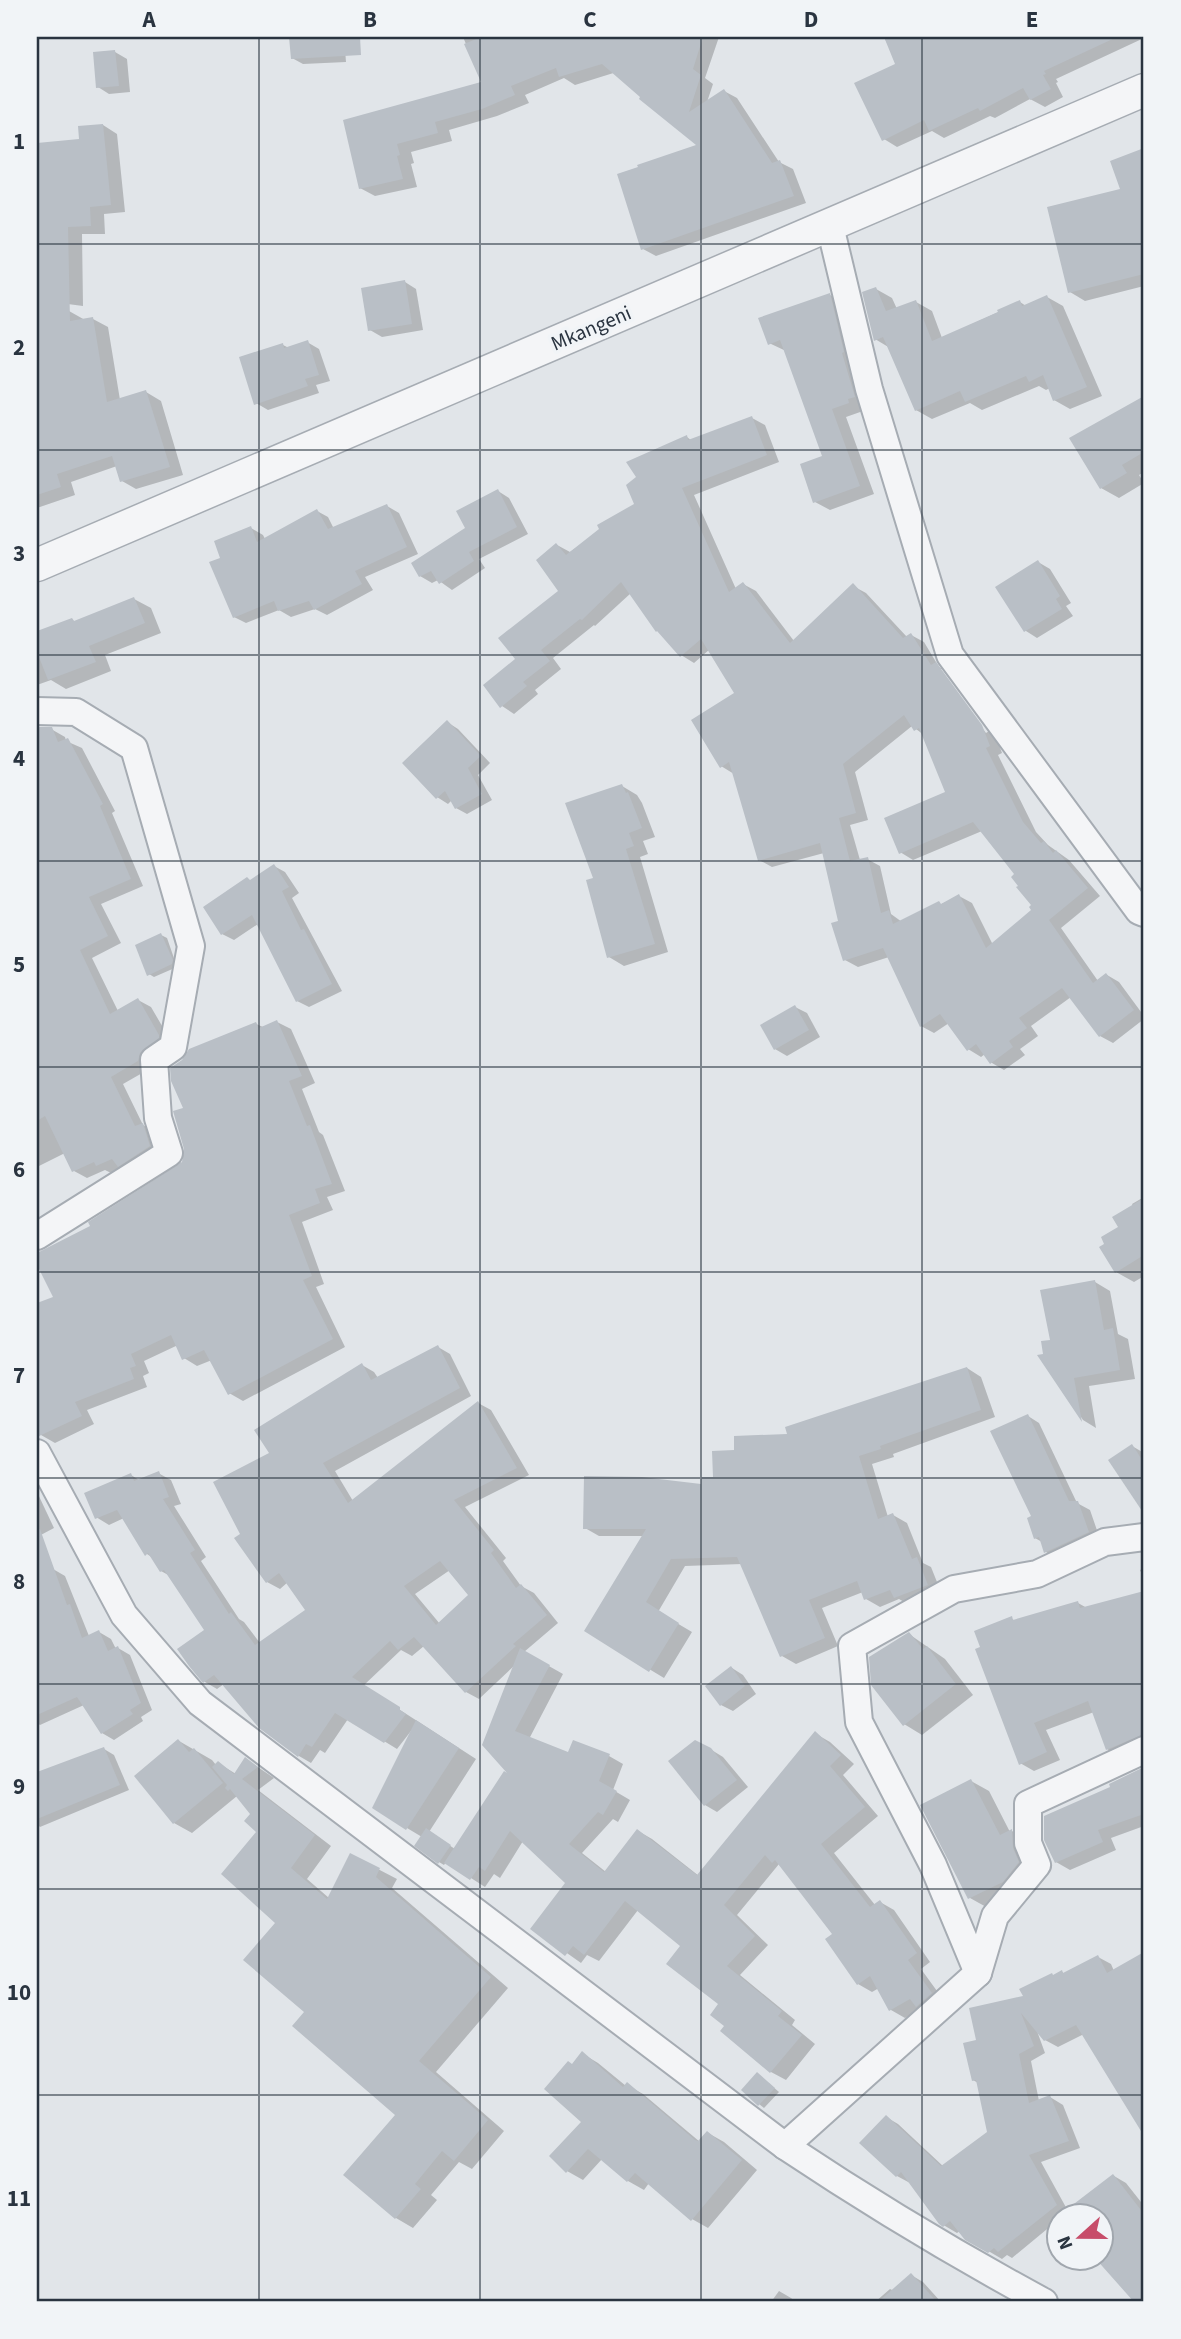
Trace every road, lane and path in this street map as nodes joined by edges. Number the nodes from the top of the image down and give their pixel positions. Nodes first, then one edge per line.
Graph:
1 (1144, 90) edge
2 (830, 226) junction
3 (37, 565) edge
4 (37, 711) edge
5 (1144, 913) edge
6 (37, 1236) edge
7 (37, 1454) edge
8 (1144, 1537) edge
9 (1144, 1750) edge
10 (978, 1973) junction
11 (785, 2146) junction
12 (1044, 2302) edge

1 - 2 street, Mkangeni
2 - 3 street, Mkangeni
2 - 5 street
4 - 6 street
7 - 11 street
8 - 10 street
9 - 10 street
10 - 11 street
11 - 12 street

